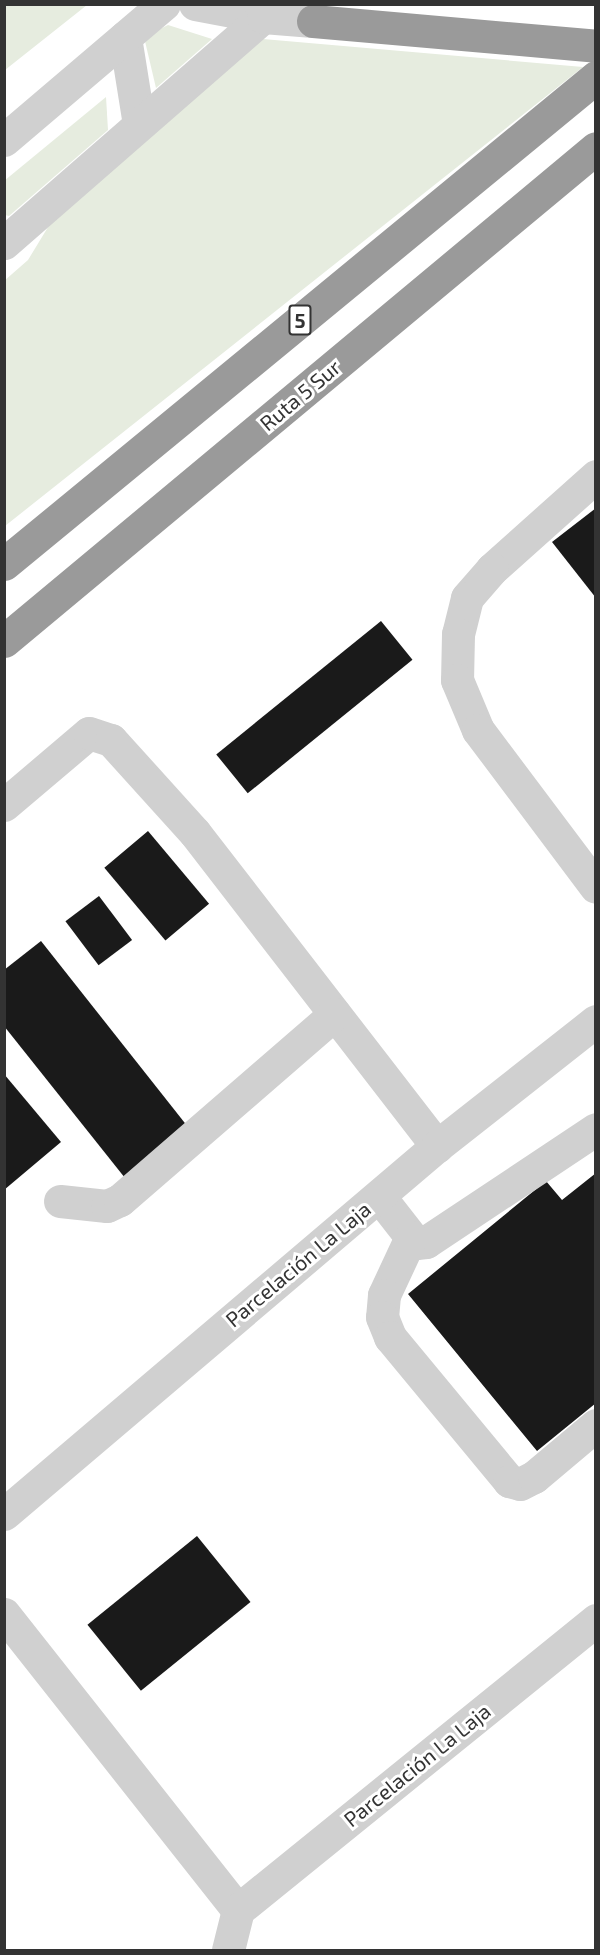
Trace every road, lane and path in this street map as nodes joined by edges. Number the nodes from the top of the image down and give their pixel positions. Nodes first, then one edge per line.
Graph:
1 (164, 4) edge
2 (195, 4) edge
3 (287, 14) edge
4 (125, 37) junction
5 (596, 46) edge
6 (596, 77) edge
7 (139, 124) junction
8 (4, 140) edge
9 (596, 147) edge
10 (4, 243) edge
11 (596, 476) edge
12 (4, 564) edge
13 (4, 641) edge
14 (4, 804) edge
15 (596, 887) edge
16 (335, 1014) junction
17 (596, 1021) edge
18 (596, 1129) edge
19 (437, 1146) junction
20 (379, 1196) junction
21 (60, 1201) dead end
22 (411, 1237) junction
23 (596, 1425) edge
24 (4, 1514) edge
25 (4, 1614) edge
26 (596, 1620) edge
27 (238, 1910) junction
28 (222, 1949) edge

1 - 4 street
2 - 3 street
3 - 5 highway
3 - 7 street
4 - 7 street
4 - 8 street
6 - 12 highway, 5
7 - 10 street
9 - 13 highway, Ruta 5 Sur
11 - 15 street
14 - 16 street
16 - 19 street
16 - 21 street
17 - 19 street, Parcelación La Laja
18 - 22 street
19 - 20 street, Parcelación La Laja
20 - 22 street
20 - 24 street, Parcelación La Laja
22 - 23 street
25 - 27 street
26 - 27 street, Parcelación La Laja
27 - 28 street

